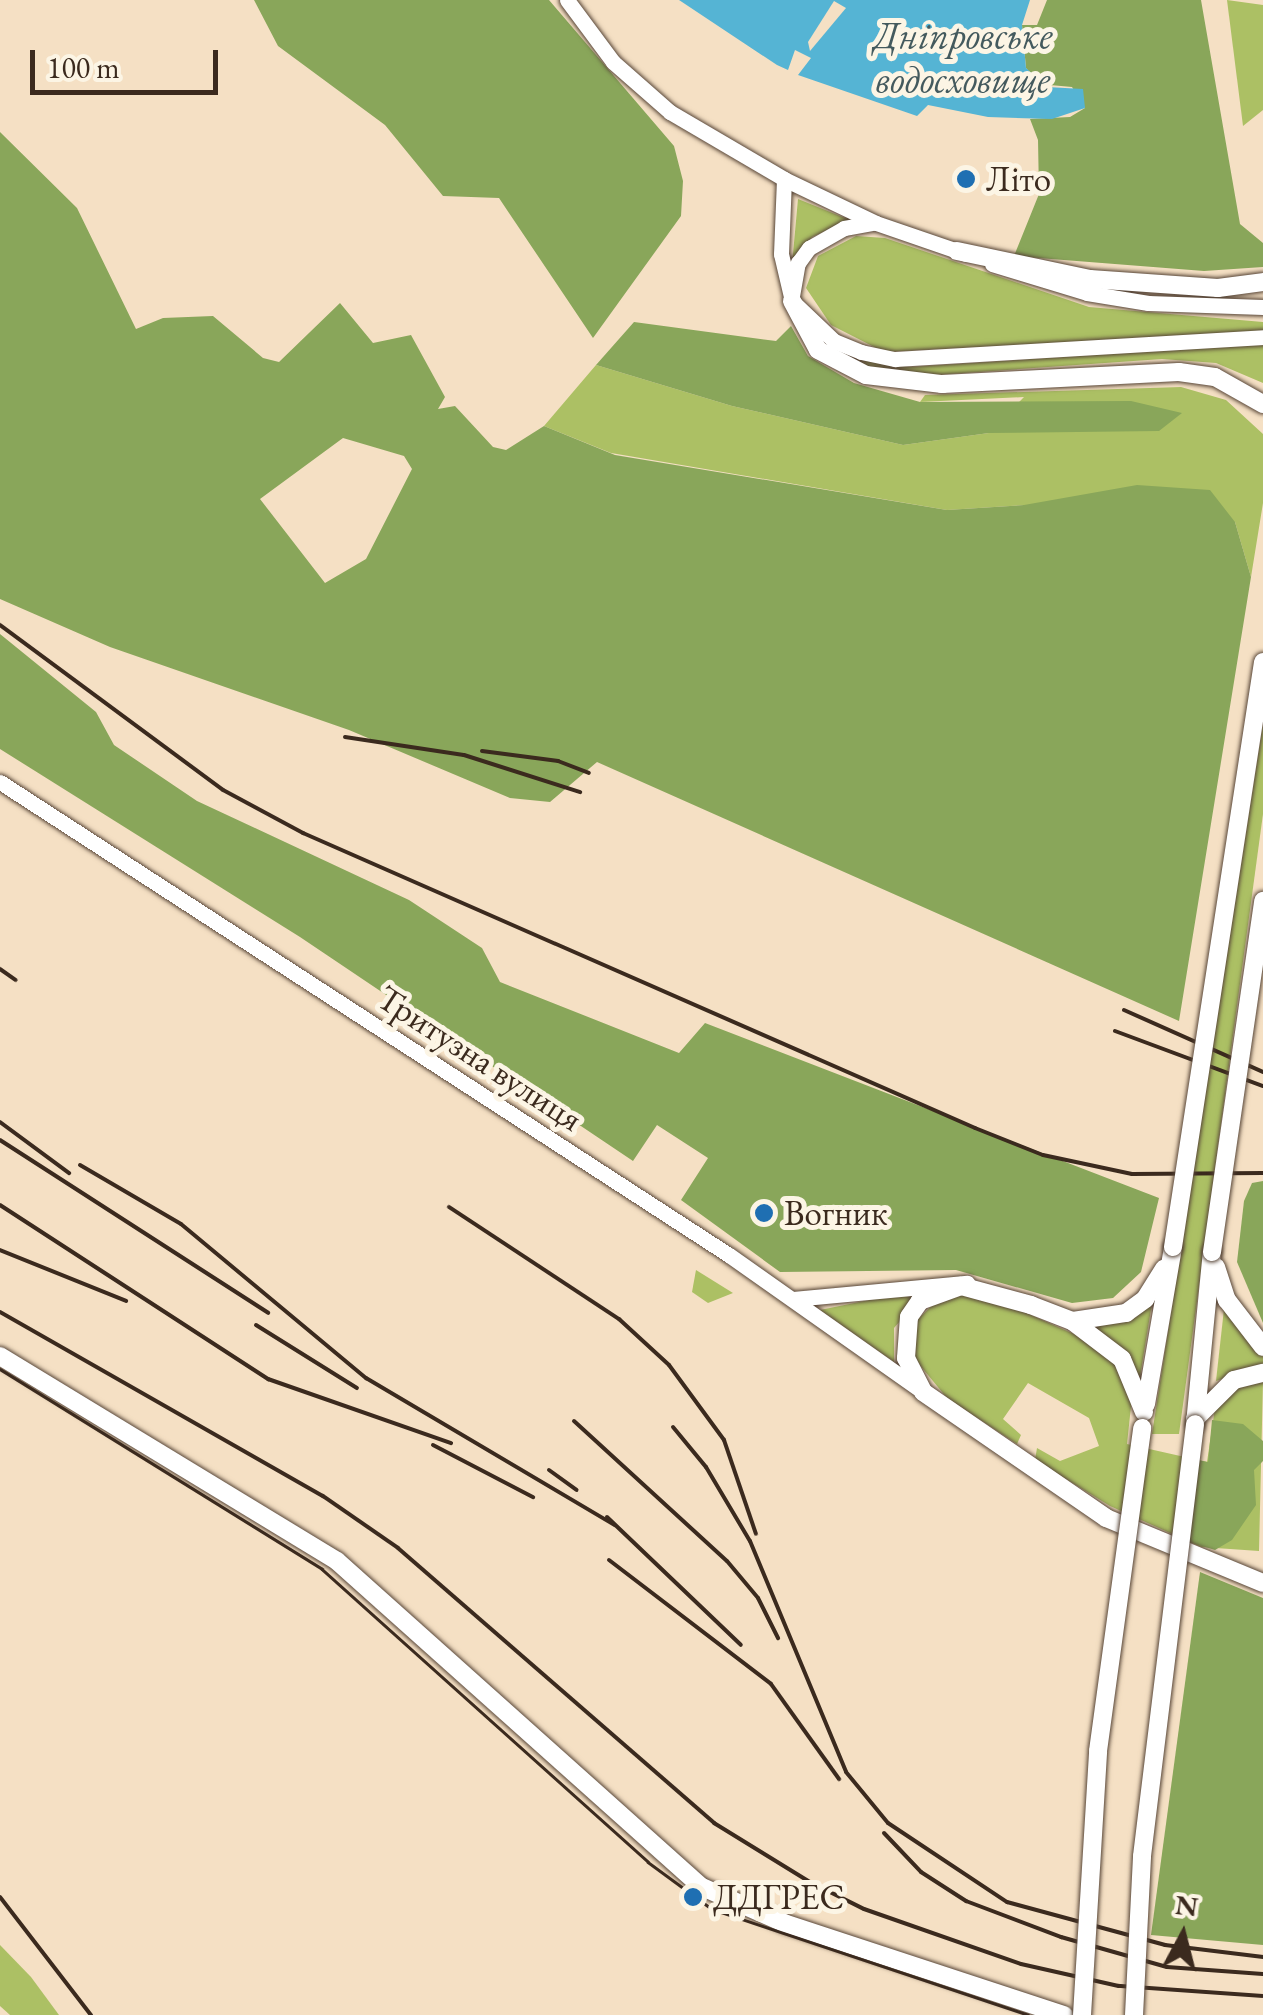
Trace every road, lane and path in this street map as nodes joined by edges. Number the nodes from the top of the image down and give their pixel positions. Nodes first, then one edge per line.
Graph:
1 (567, 0) edge
2 (784, 179) junction
3 (876, 223) junction
4 (957, 251) junction
5 (1263, 282) edge
6 (792, 301) junction
7 (1263, 307) edge
8 (1263, 338) edge
9 (1263, 404) edge
10 (1263, 662) edge
11 (0, 782) edge
12 (1263, 901) edge
13 (1173, 1247) junction
14 (1212, 1252) junction
15 (989, 1289) junction
16 (792, 1299) junction
17 (1072, 1321) junction
18 (1263, 1347) edge
19 (0, 1356) edge
20 (1263, 1374) edge
21 (923, 1392) junction
22 (1143, 1420) junction
23 (1195, 1422) junction
24 (1263, 1584) edge
25 (1064, 2015) edge
26 (1082, 2015) edge
27 (1134, 2015) edge

1 - 2 street
2 - 3 street
2 - 6 street
3 - 4 street
3 - 6 street
4 - 5 main road
4 - 7 street
6 - 8 street
6 - 9 main road
10 - 13 main road, bridge
11 - 16 street, Тритузна вулиця
12 - 14 main road, bridge
13 - 17 main road
13 - 22 main road
14 - 18 main road
14 - 23 main road
15 - 16 street
15 - 17 main road
15 - 21 main road
16 - 21 street, Тритузна вулиця
17 - 22 main road
19 - 25 main road
20 - 23 main road
21 - 24 main road
22 - 26 main road, bridge
23 - 27 main road, bridge

